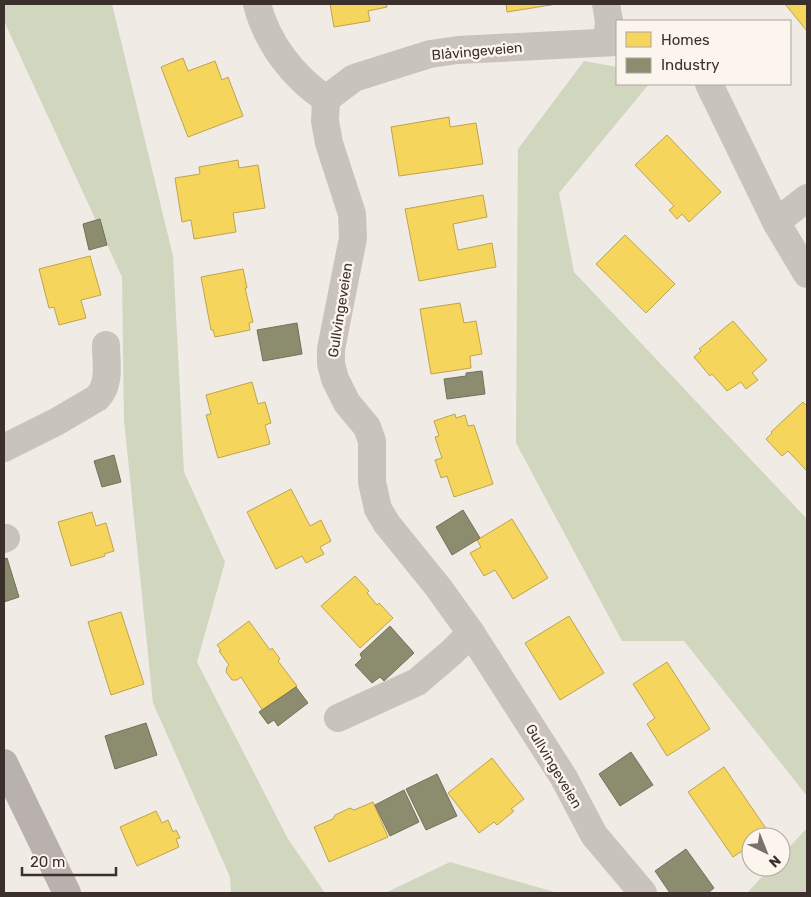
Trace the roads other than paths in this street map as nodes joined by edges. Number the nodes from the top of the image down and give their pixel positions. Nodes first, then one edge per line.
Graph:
1 (257, 4) edge
2 (606, 4) edge
3 (612, 42) edge
4 (709, 85) edge
5 (326, 99) junction
6 (807, 198) edge
7 (776, 222) junction
8 (807, 274) edge
9 (106, 345) dead end
10 (4, 448) edge
11 (471, 633) junction
12 (338, 718) dead end
13 (4, 764) edge
14 (67, 893) edge
15 (643, 893) edge

1 - 5 street
2 - 3 street, Blåvingeveien
3 - 5 street, Blåvingeveien
4 - 7 street
5 - 11 street, Gullvingeveien
6 - 7 street
7 - 8 street
9 - 10 street
11 - 12 street
11 - 15 street, Gullvingeveien
13 - 14 main road

